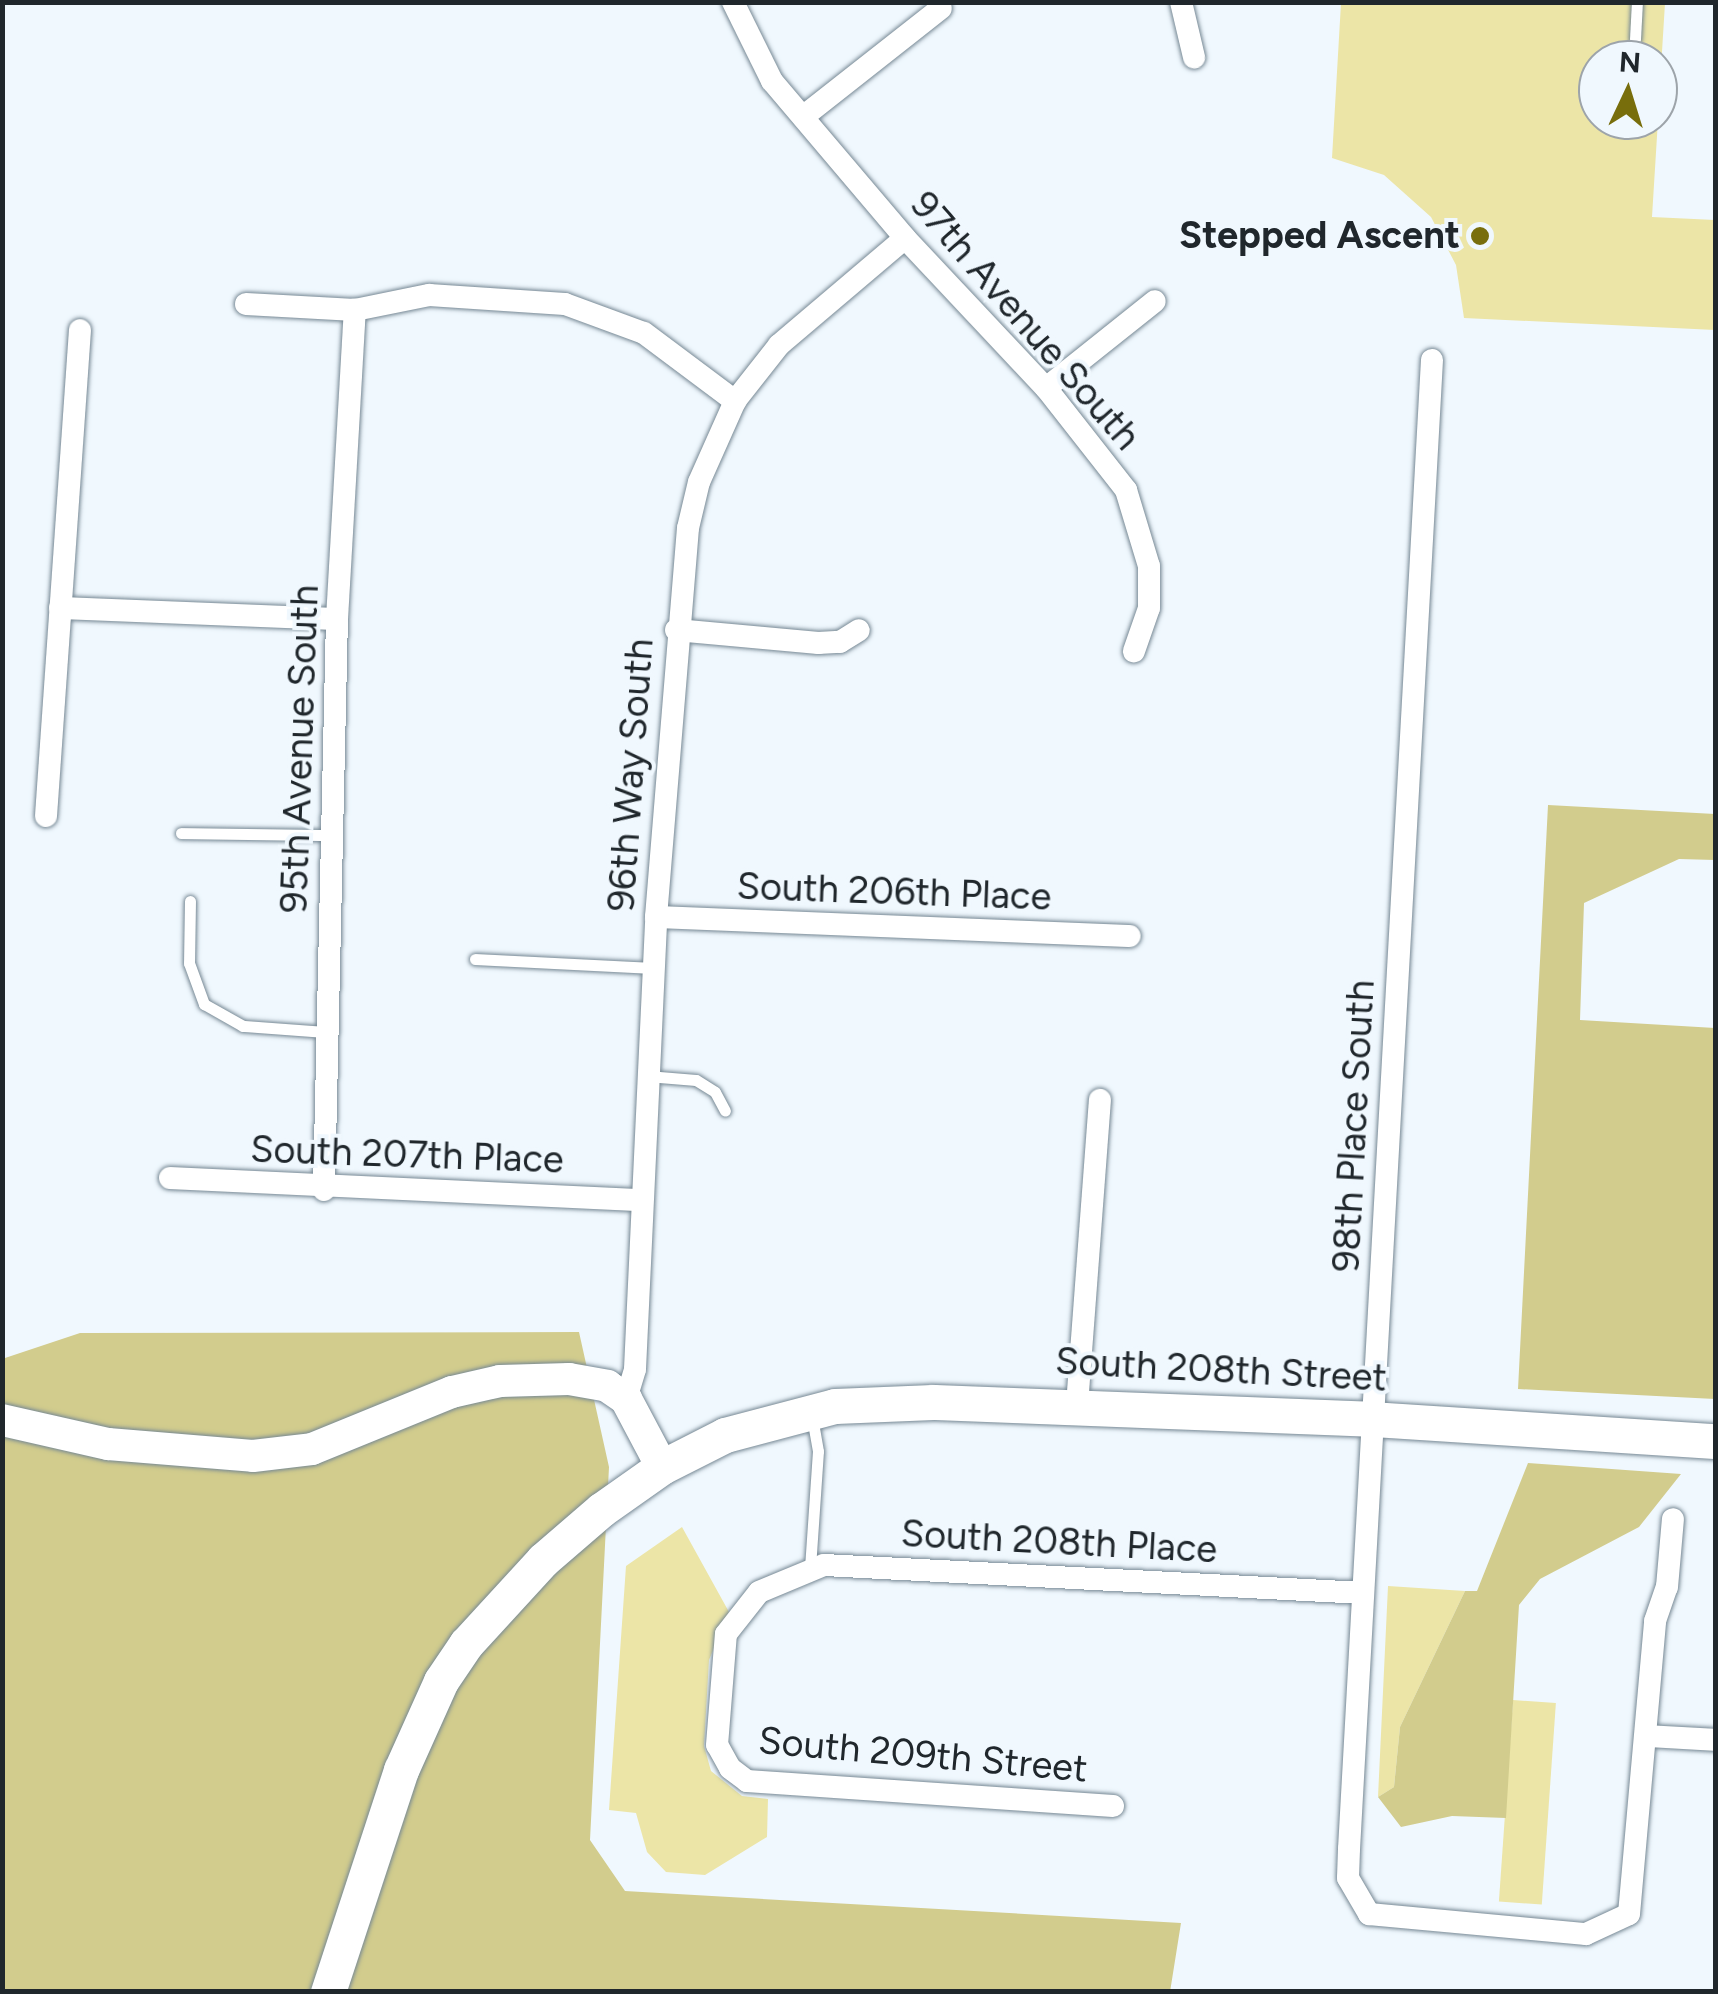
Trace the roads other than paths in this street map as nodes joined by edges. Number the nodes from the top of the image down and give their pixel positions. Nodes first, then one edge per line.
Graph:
1 (733, 2) edge
2 (1182, 2) edge
3 (1637, 2) edge
4 (941, 8) dead end
5 (1634, 39) dead end
6 (1194, 56) dead end
7 (804, 116) junction
8 (905, 238) junction
9 (1155, 300) dead end
10 (246, 304) dead end
11 (355, 310) junction
12 (80, 330) dead end
13 (1432, 360) dead end
14 (1046, 388) junction
15 (735, 400) junction
16 (60, 608) junction
17 (337, 619) junction
18 (676, 630) junction
19 (859, 630) dead end
20 (1134, 650) dead end
21 (46, 816) dead end
22 (181, 832) dead end
23 (332, 835) junction
24 (190, 901) dead end
25 (656, 917) junction
26 (1130, 936) dead end
27 (474, 959) dead end
28 (653, 968) junction
29 (328, 1032) junction
30 (648, 1076) junction
31 (1100, 1100) dead end
32 (725, 1111) dead end
33 (170, 1178) dead end
34 (324, 1190) junction
35 (641, 1200) junction
36 (626, 1399) junction
37 (1076, 1405) junction
38 (811, 1411) junction
39 (1372, 1419) junction
40 (2, 1420) edge
41 (1716, 1442) edge
42 (662, 1467) junction
43 (1673, 1519) dead end
44 (810, 1568) junction
45 (1362, 1593) junction
46 (1647, 1736) junction
47 (1716, 1740) edge
48 (730, 1768) joint
49 (1114, 1806) dead end
50 (328, 1992) edge

1 - 7 street, 97th Avenue South
2 - 6 street
3 - 5 lane
4 - 7 street
7 - 8 street, 97th Avenue South
8 - 14 street, 97th Avenue South
8 - 15 street, 96th Way South
9 - 14 street
10 - 11 street
11 - 15 street
11 - 17 street, 95th Avenue South
12 - 16 street
13 - 39 street, 98th Place South
14 - 20 street, 97th Avenue South
15 - 18 street, 96th Way South
16 - 17 street
16 - 21 street
17 - 23 street, 95th Avenue South
18 - 19 street
18 - 25 street, 96th Way South
22 - 23 lane
23 - 29 street, 95th Avenue South
24 - 29 lane
25 - 26 street, South 206th Place
25 - 28 street, 96th Way South
27 - 28 lane
28 - 30 street, 96th Way South
29 - 34 street, 95th Avenue South
30 - 32 lane
30 - 35 street, 96th Way South
31 - 37 street
33 - 34 street, South 207th Place
34 - 35 street, South 207th Place
35 - 36 street, 96th Way South
36 - 40 street
36 - 42 street
37 - 38 main road, South 208th Street
37 - 39 main road, South 208th Street
38 - 42 main road, South 208th Street
38 - 44 lane
39 - 41 main road, South 208th Street
39 - 45 street, 98th Place South
42 - 50 main road, South 208th Street
43 - 46 street
44 - 45 street, South 208th Place
44 - 48 street, South 208th Place
45 - 46 street, 98th Place South
46 - 47 street
48 - 49 street, South 209th Street

